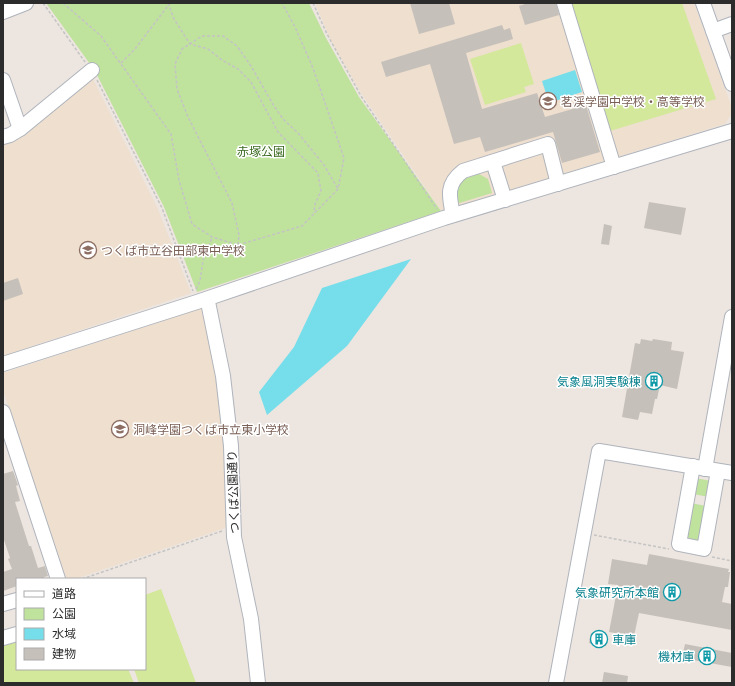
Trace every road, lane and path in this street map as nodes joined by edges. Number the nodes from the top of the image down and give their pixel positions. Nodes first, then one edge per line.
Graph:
1 (26, 3) edge
2 (43, 3) edge
3 (64, 3) edge
4 (169, 3) edge
5 (282, 3) edge
6 (313, 3) edge
7 (564, 3) edge
8 (703, 3) edge
9 (3, 12) edge
10 (732, 24) edge
11 (713, 31) junction
12 (190, 44) junction
13 (121, 63) junction
14 (92, 70) junction
15 (3, 80) edge
16 (732, 84) edge
17 (20, 129) junction
18 (732, 131) edge
19 (3, 137) edge
20 (493, 162) junction
21 (614, 166) junction
22 (558, 184) junction
23 (338, 189) junction
24 (505, 200) junction
25 (314, 213) junction
26 (447, 215) junction
27 (212, 237) junction
28 (238, 245) junction
29 (208, 302) dead end
30 (732, 317) edge
31 (3, 364) edge
32 (3, 412) edge
33 (706, 469) junction
34 (732, 473) edge
35 (584, 533) junction
36 (234, 537) junction
37 (673, 549) dead end
38 (711, 557) dead end
39 (732, 561) edge
40 (58, 578) edge
41 (85, 578) edge
42 (16, 600) edge
43 (3, 604) edge
44 (16, 634) edge
45 (3, 638) edge
46 (258, 683) edge
47 (556, 683) edge

1 - 9 street
2 - 14 path
3 - 13 path
4 - 12 path
4 - 13 path
5 - 23 path
6 - 26 path
7 - 21 street
8 - 11 street
10 - 11 street
11 - 16 street
12 - 23 path
12 - 25 path
12 - 28 path
13 - 27 path
14 - 17 street
14 - 27 path
15 - 17 street
17 - 19 street
18 - 21 street
20 - 22 street
20 - 24 street
20 - 26 street
21 - 22 street
22 - 24 street
23 - 25 path
24 - 26 street
25 - 28 path
26 - 31 street
27 - 28 path
29 - 36 street, つくば公園通り
30 - 33 street
32 - 40 street
33 - 33 street
33 - 34 street
33 - 35 street
35 - 37 path
35 - 47 street
36 - 41 path
36 - 46 street, つくば公園通り
38 - 39 path
42 - 43 street
44 - 45 street

